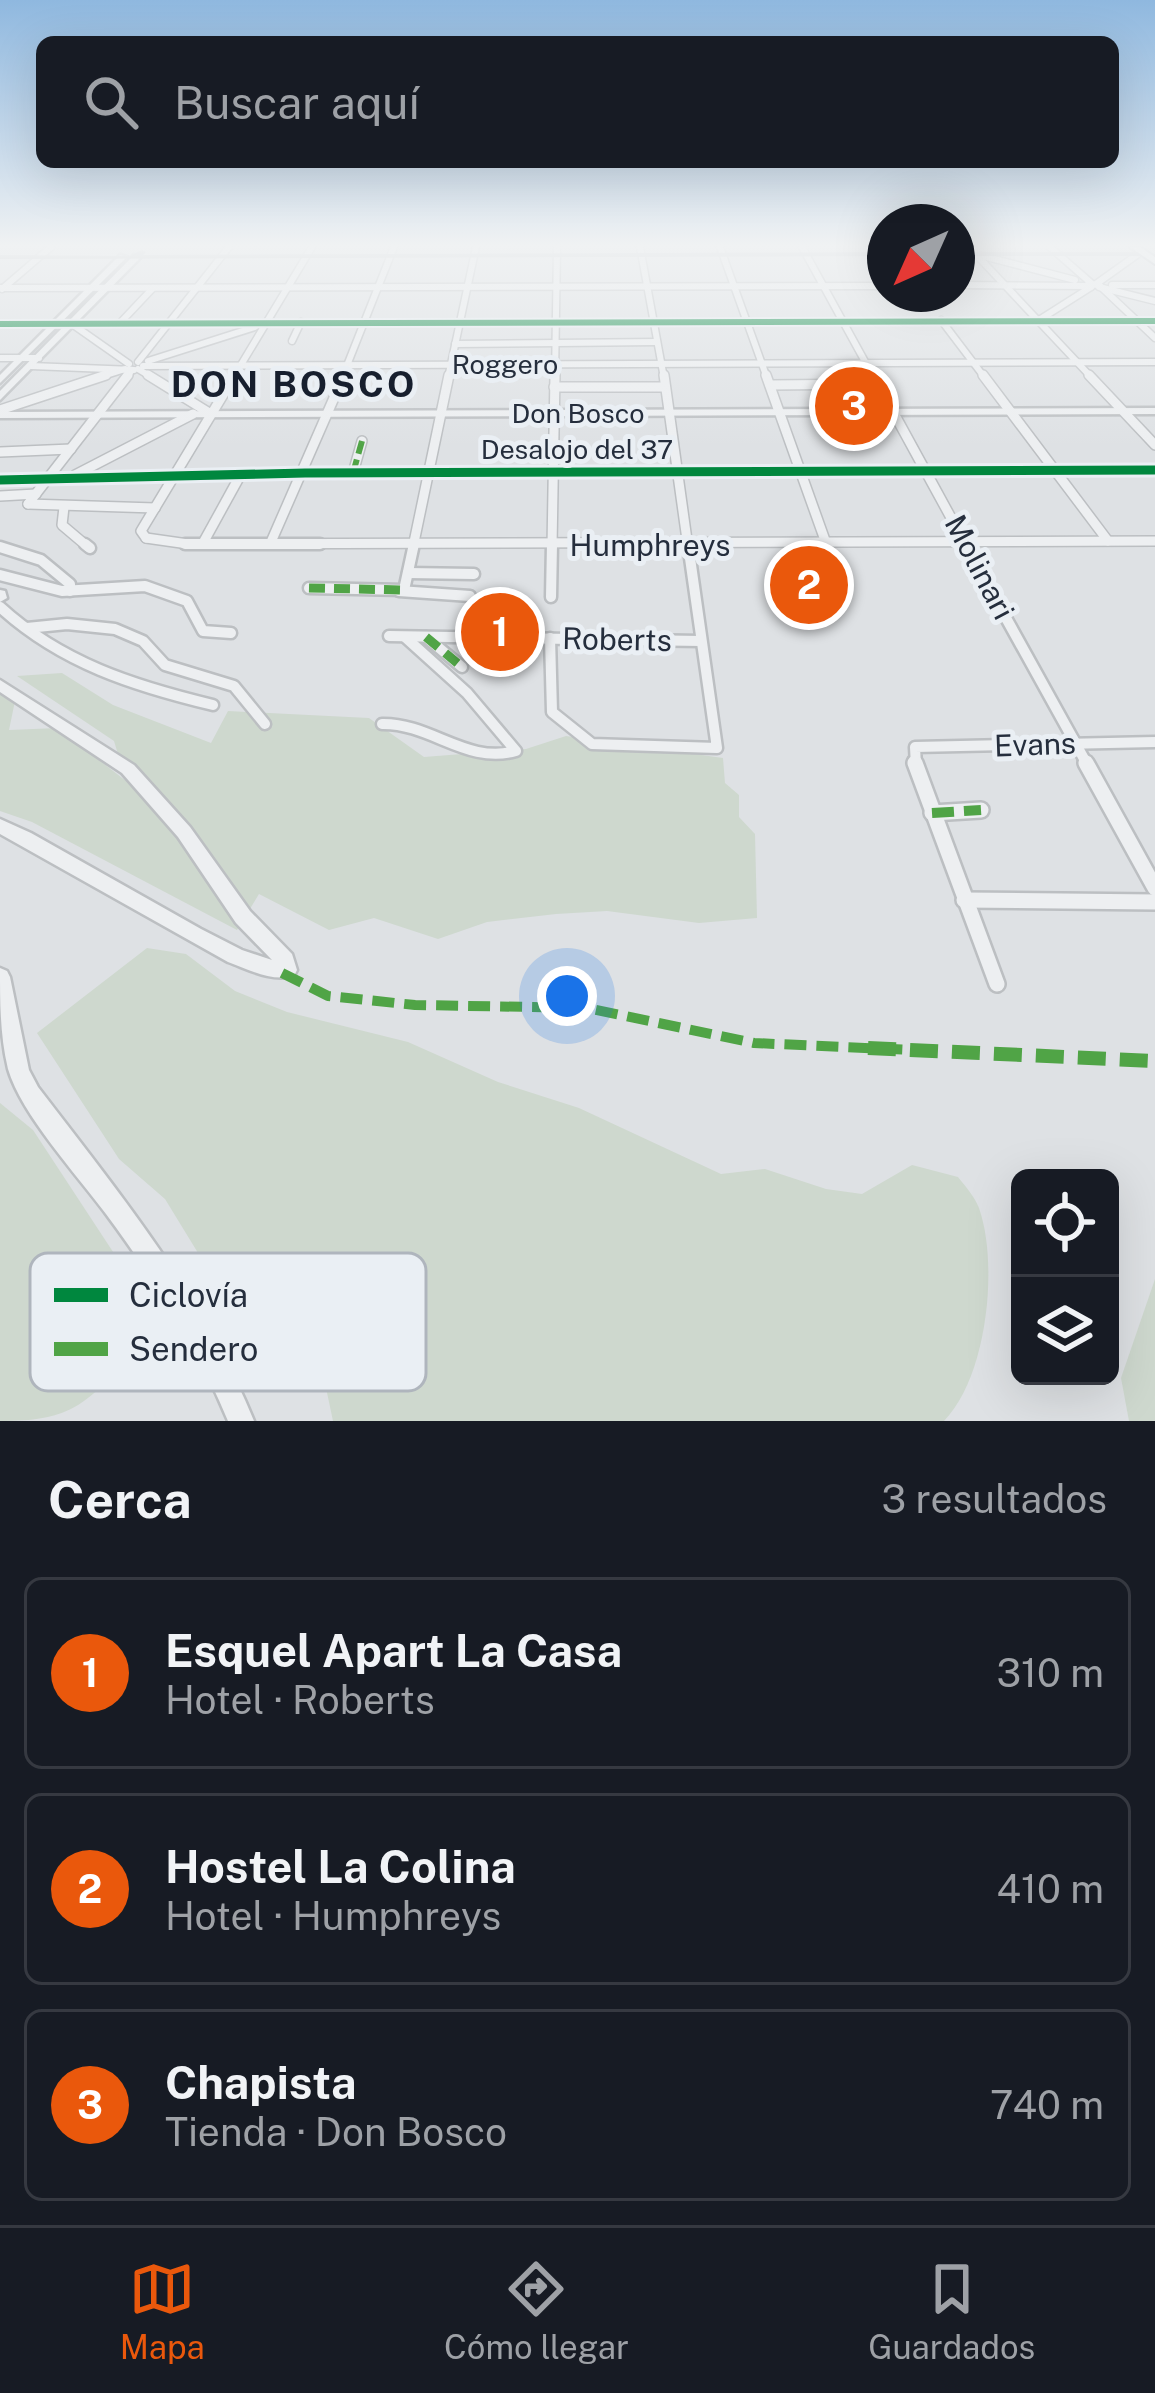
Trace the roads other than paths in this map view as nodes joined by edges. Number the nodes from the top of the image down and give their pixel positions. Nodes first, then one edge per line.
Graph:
1 (66, 313) edge
2 (83, 313) edge
3 (129, 313) edge
4 (178, 313) edge
5 (272, 313) edge
6 (366, 313) edge
7 (462, 313) edge
8 (554, 313) edge
9 (651, 313) edge
10 (745, 313) edge
11 (840, 313) edge
12 (1032, 313) edge
13 (1049, 313) edge
14 (1126, 313) edge
15 (941, 320) junction
16 (1038, 320) junction
17 (1155, 320) edge
18 (844, 321) junction
19 (1135, 321) junction
20 (267, 322) junction
21 (301, 322) junction
22 (363, 322) junction
23 (460, 322) junction
24 (554, 322) junction
25 (653, 322) junction
26 (748, 322) junction
27 (120, 323) junction
28 (171, 323) junction
29 (0, 324) edge
30 (56, 324) junction
31 (72, 324) junction
32 (1155, 338) edge
33 (292, 341) dead end
34 (657, 342) junction
35 (554, 343) junction
36 (455, 344) junction
37 (0, 358) edge
38 (30, 361) junction
39 (868, 362) junction
40 (970, 362) junction
41 (1078, 362) junction
42 (1155, 362) edge
43 (662, 363) junction
44 (762, 363) junction
45 (347, 364) junction
46 (451, 364) junction
47 (554, 364) junction
48 (242, 365) junction
49 (134, 366) junction
50 (0, 380) edge
51 (879, 384) junction
52 (770, 385) junction
53 (554, 387) junction
54 (665, 387) junction
55 (0, 397) edge
56 (1010, 411) junction
57 (1123, 411) junction
58 (1155, 411) edge
59 (669, 412) junction
60 (894, 412) junction
61 (0, 413) edge
62 (441, 413) junction
63 (554, 413) junction
64 (781, 413) junction
65 (193, 414) junction
66 (211, 414) junction
67 (327, 414) junction
68 (97, 415) junction
69 (362, 441) dead end
70 (1155, 446) edge
71 (71, 449) junction
72 (0, 452) edge
73 (1054, 470) junction
74 (1155, 470) edge
75 (801, 471) junction
76 (928, 471) junction
77 (554, 472) junction
78 (678, 472) junction
79 (305, 473) junction
80 (352, 473) junction
81 (241, 474) junction
82 (428, 474) junction
83 (175, 475) junction
84 (68, 478) junction
85 (49, 479) junction
86 (0, 480) edge
87 (38, 492) junction
88 (0, 496) edge
89 (64, 507) junction
90 (155, 508) junction
91 (1108, 541) junction
92 (1155, 541) edge
93 (271, 542) junction
94 (203, 543) junction
95 (826, 543) junction
96 (416, 544) junction
97 (970, 544) junction
98 (552, 545) junction
99 (686, 546) junction
100 (0, 547) edge
101 (90, 548) dead end
102 (408, 573) junction
103 (474, 574) dead end
104 (0, 575) edge
105 (309, 588) dead end
106 (404, 590) junction
107 (70, 591) junction
108 (470, 596) dead end
109 (551, 597) dead end
110 (328, 599) dead end
111 (0, 600) edge
112 (27, 628) junction
113 (230, 633) dead end
114 (389, 636) dead end
115 (462, 636) junction
116 (404, 637) junction
117 (426, 637) junction
118 (550, 638) junction
119 (701, 641) junction
120 (485, 660) dead end
121 (462, 667) dead end
122 (0, 685) edge
123 (213, 705) dead end
124 (265, 724) dead end
125 (382, 724) dead end
126 (1071, 741) junction
127 (1155, 742) edge
128 (980, 810) dead end
129 (932, 813) junction
130 (0, 826) edge
131 (1155, 888) edge
132 (964, 900) junction
133 (1155, 902) edge
134 (0, 977) edge
135 (998, 984) dead end
136 (148, 1253) edge
137 (230, 1391) edge
138 (241, 1421) edge

1 - 30 street
2 - 31 street
3 - 27 street
4 - 28 street
5 - 20 street
6 - 22 street
7 - 23 street
8 - 24 street
9 - 25 street
10 - 26 street
11 - 18 street, Molinari
12 - 16 street
13 - 16 street
14 - 19 street
15 - 16 street
15 - 18 street
15 - 40 street
16 - 19 street
16 - 41 street
17 - 19 street
18 - 26 street
18 - 39 street, Molinari
19 - 32 street
20 - 21 street
20 - 28 street
20 - 48 street
20 - 49 street
21 - 22 street
21 - 33 street
22 - 23 street
22 - 45 street
23 - 24 street
23 - 36 street
24 - 25 street
24 - 35 street
25 - 26 street
25 - 34 street
26 - 44 street
27 - 28 street
27 - 31 street
28 - 49 street
29 - 30 street
30 - 31 street
30 - 38 street
31 - 38 street
31 - 49 street
34 - 35 street
34 - 43 street
35 - 36 street
35 - 47 street
36 - 46 street
37 - 38 street, Roggero
38 - 49 street, Roggero
38 - 50 street
38 - 55 street
39 - 40 street, Roggero
39 - 44 street, Roggero
39 - 51 street, Molinari
40 - 41 street, Roggero
40 - 56 street
41 - 42 street, Roggero
41 - 57 street
43 - 44 street, Roggero
43 - 47 street, Roggero
43 - 54 street
44 - 52 street
45 - 46 street, Roggero
45 - 48 street, Roggero
45 - 67 street
46 - 47 street, Roggero
46 - 62 street
47 - 53 street
48 - 49 street, Roggero
48 - 66 street
49 - 61 street
49 - 66 street
49 - 68 street
51 - 52 street
51 - 60 street, Molinari
52 - 64 street
53 - 54 street
53 - 63 street
54 - 59 street
56 - 57 street, Don Bosco
56 - 60 street, Don Bosco
56 - 73 street
57 - 58 street, Don Bosco
57 - 70 street
59 - 63 street, Don Bosco
59 - 64 street, Don Bosco
59 - 78 street
60 - 64 street, Don Bosco
60 - 76 street, Molinari
61 - 68 street, Don Bosco
62 - 63 street, Don Bosco
62 - 67 street, Don Bosco
62 - 82 street
63 - 77 street
64 - 75 street
65 - 66 street, Don Bosco
65 - 68 street, Don Bosco
65 - 84 street
66 - 67 street, Don Bosco
66 - 83 street
67 - 79 street
68 - 71 street
69 - 80 street
71 - 72 street
71 - 85 street
73 - 74 street, Desalojo del 37
73 - 76 street, Desalojo del 37
73 - 91 street
75 - 76 street, Desalojo del 37
75 - 78 street, Desalojo del 37
75 - 95 street
76 - 97 street, Molinari
77 - 78 street, Desalojo del 37
77 - 82 street, Desalojo del 37
77 - 98 street
78 - 99 street
79 - 80 street, Desalojo del 37
79 - 81 street, Desalojo del 37
79 - 93 street
80 - 82 street, Desalojo del 37
81 - 83 street, Desalojo del 37
81 - 94 street
82 - 96 street
83 - 84 street, Desalojo del 37
83 - 90 street
84 - 85 street, Desalojo del 37
84 - 87 street
85 - 86 street, Desalojo del 37
85 - 87 street
87 - 88 street
87 - 89 street
89 - 90 street
89 - 101 street
90 - 94 street, Humphreys
91 - 92 street, Humphreys
91 - 97 street, Humphreys
93 - 94 street, Humphreys
93 - 96 street, Humphreys
95 - 97 street, Humphreys
95 - 99 street, Humphreys
96 - 98 street, Humphreys
96 - 102 street
97 - 126 street, Molinari
98 - 99 street, Humphreys
98 - 109 street
99 - 119 street
100 - 107 street
102 - 103 street
102 - 106 street
104 - 107 street
105 - 106 street
106 - 108 street
106 - 110 street
107 - 113 street
111 - 112 street
112 - 123 street
112 - 124 street
114 - 116 street, Roberts
115 - 117 street, Roberts
115 - 118 street, Roberts
115 - 120 street
116 - 117 street, Roberts
116 - 125 street
117 - 121 street
118 - 119 street, Roberts
118 - 119 street
122 - 130 street
126 - 127 street, Evans
126 - 129 street, Evans
126 - 131 street, Molinari
128 - 129 street
129 - 132 street
132 - 133 street
132 - 135 street
134 - 136 street
137 - 138 street

